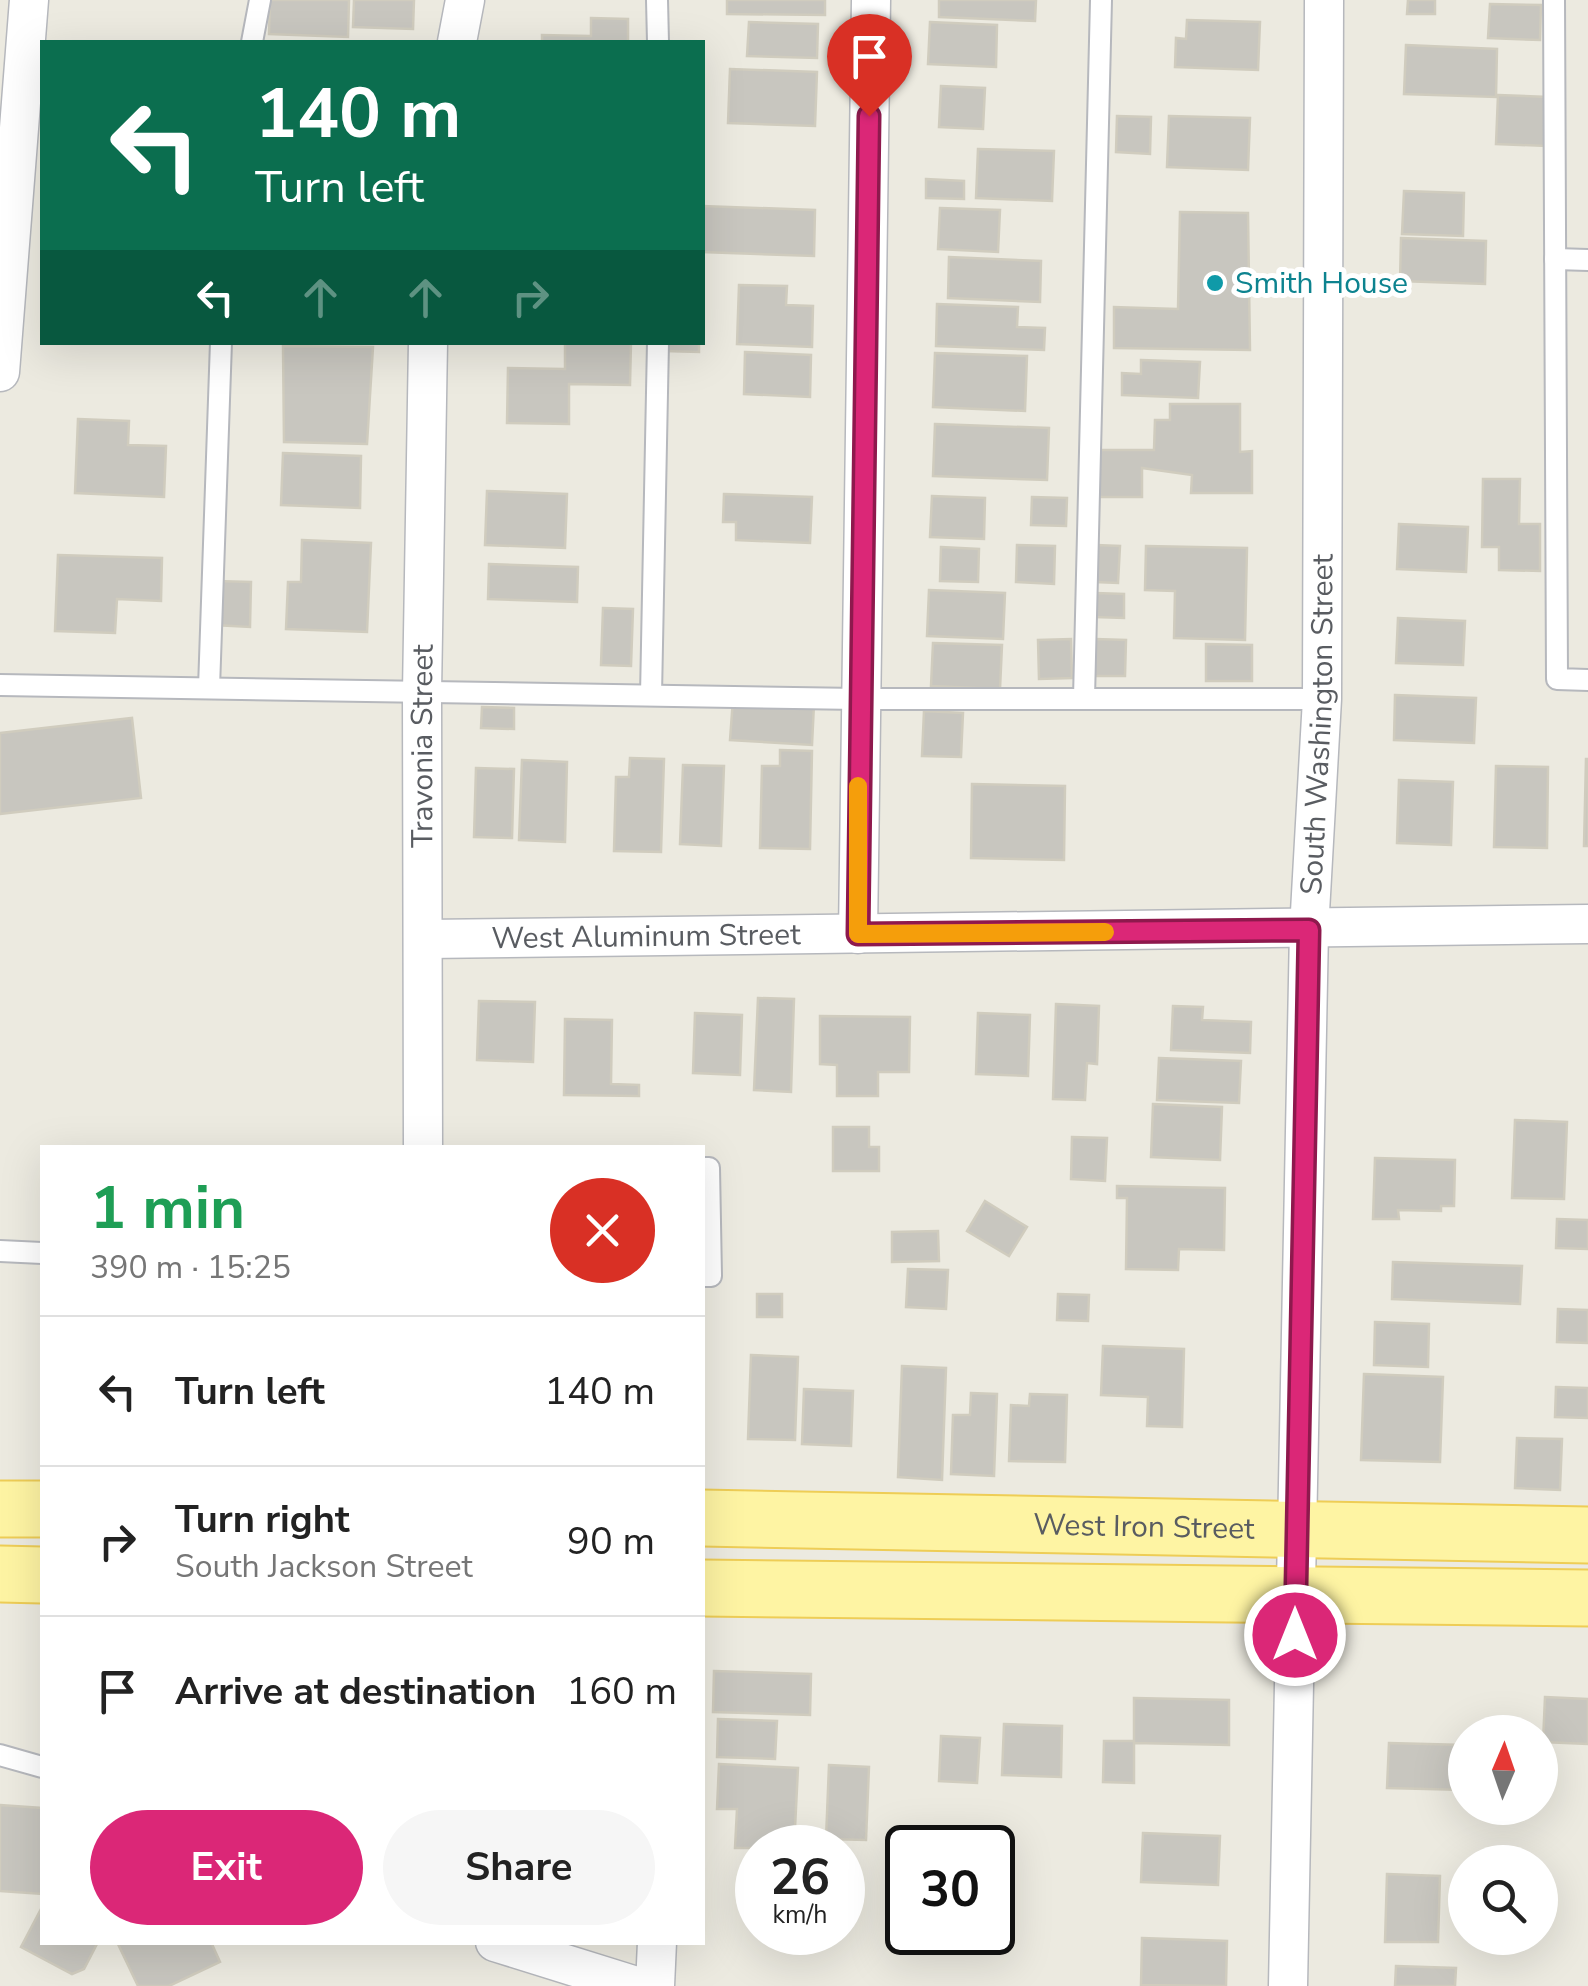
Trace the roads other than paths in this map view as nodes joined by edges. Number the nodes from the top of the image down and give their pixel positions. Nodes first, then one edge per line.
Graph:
1 (29, 0) edge
2 (260, 0) edge
3 (465, 0) edge
4 (658, 0) edge
5 (871, 0) edge
6 (1101, 0) edge
7 (1324, 0) edge
8 (1554, 0) edge
9 (252, 40) edge
10 (457, 40) edge
11 (658, 40) edge
12 (1555, 260) junction
13 (1588, 260) edge
14 (220, 345) edge
15 (428, 345) edge
16 (658, 345) edge
17 (0, 372) edge
18 (1588, 680) edge
19 (0, 685) edge
20 (209, 688) junction
21 (422, 692) junction
22 (652, 696) junction
23 (858, 698) junction
24 (1084, 698) junction
25 (1322, 699) junction
26 (1588, 924) edge
27 (1309, 930) junction
28 (858, 934) junction
29 (426, 938) junction
30 (423, 1145) edge
31 (705, 1168) edge
32 (0, 1251) edge
33 (40, 1253) edge
34 (705, 1276) edge
35 (0, 1509) edge
36 (40, 1509) edge
37 (705, 1518) edge
38 (1294, 1528) junction
39 (1588, 1535) edge
40 (0, 1574) edge
41 (40, 1574) edge
42 (705, 1588) edge
43 (1296, 1596) junction
44 (1588, 1598) edge
45 (0, 1755) edge
46 (40, 1766) edge
47 (505, 1945) edge
48 (656, 1945) edge
49 (636, 1986) edge
50 (655, 1986) edge
51 (1288, 1986) edge

1 - 17 street
2 - 9 lane
3 - 10 street
4 - 11 lane
5 - 23 street
6 - 24 lane
7 - 25 street, South Washington Street
8 - 12 lane
12 - 13 lane
12 - 18 lane
14 - 20 lane
15 - 21 street, Travonia Street
16 - 22 lane
19 - 20 lane
20 - 21 lane
21 - 22 lane
21 - 29 street, Travonia Street
22 - 23 lane
23 - 24 lane
23 - 28 street
24 - 25 lane
25 - 27 street, South Washington Street
26 - 27 street, West Aluminum Street
27 - 28 street, West Aluminum Street
27 - 38 street, South Washington Street
28 - 29 street, West Aluminum Street
29 - 30 street, Travonia Street
31 - 34 lane
32 - 33 lane
35 - 36 main road
37 - 38 main road, West Iron Street
38 - 39 main road, West Iron Street
38 - 43 street, South Washington Street
40 - 41 main road
42 - 43 main road
43 - 44 main road
43 - 51 street, South Washington Street
45 - 46 lane
47 - 49 street
48 - 50 street

